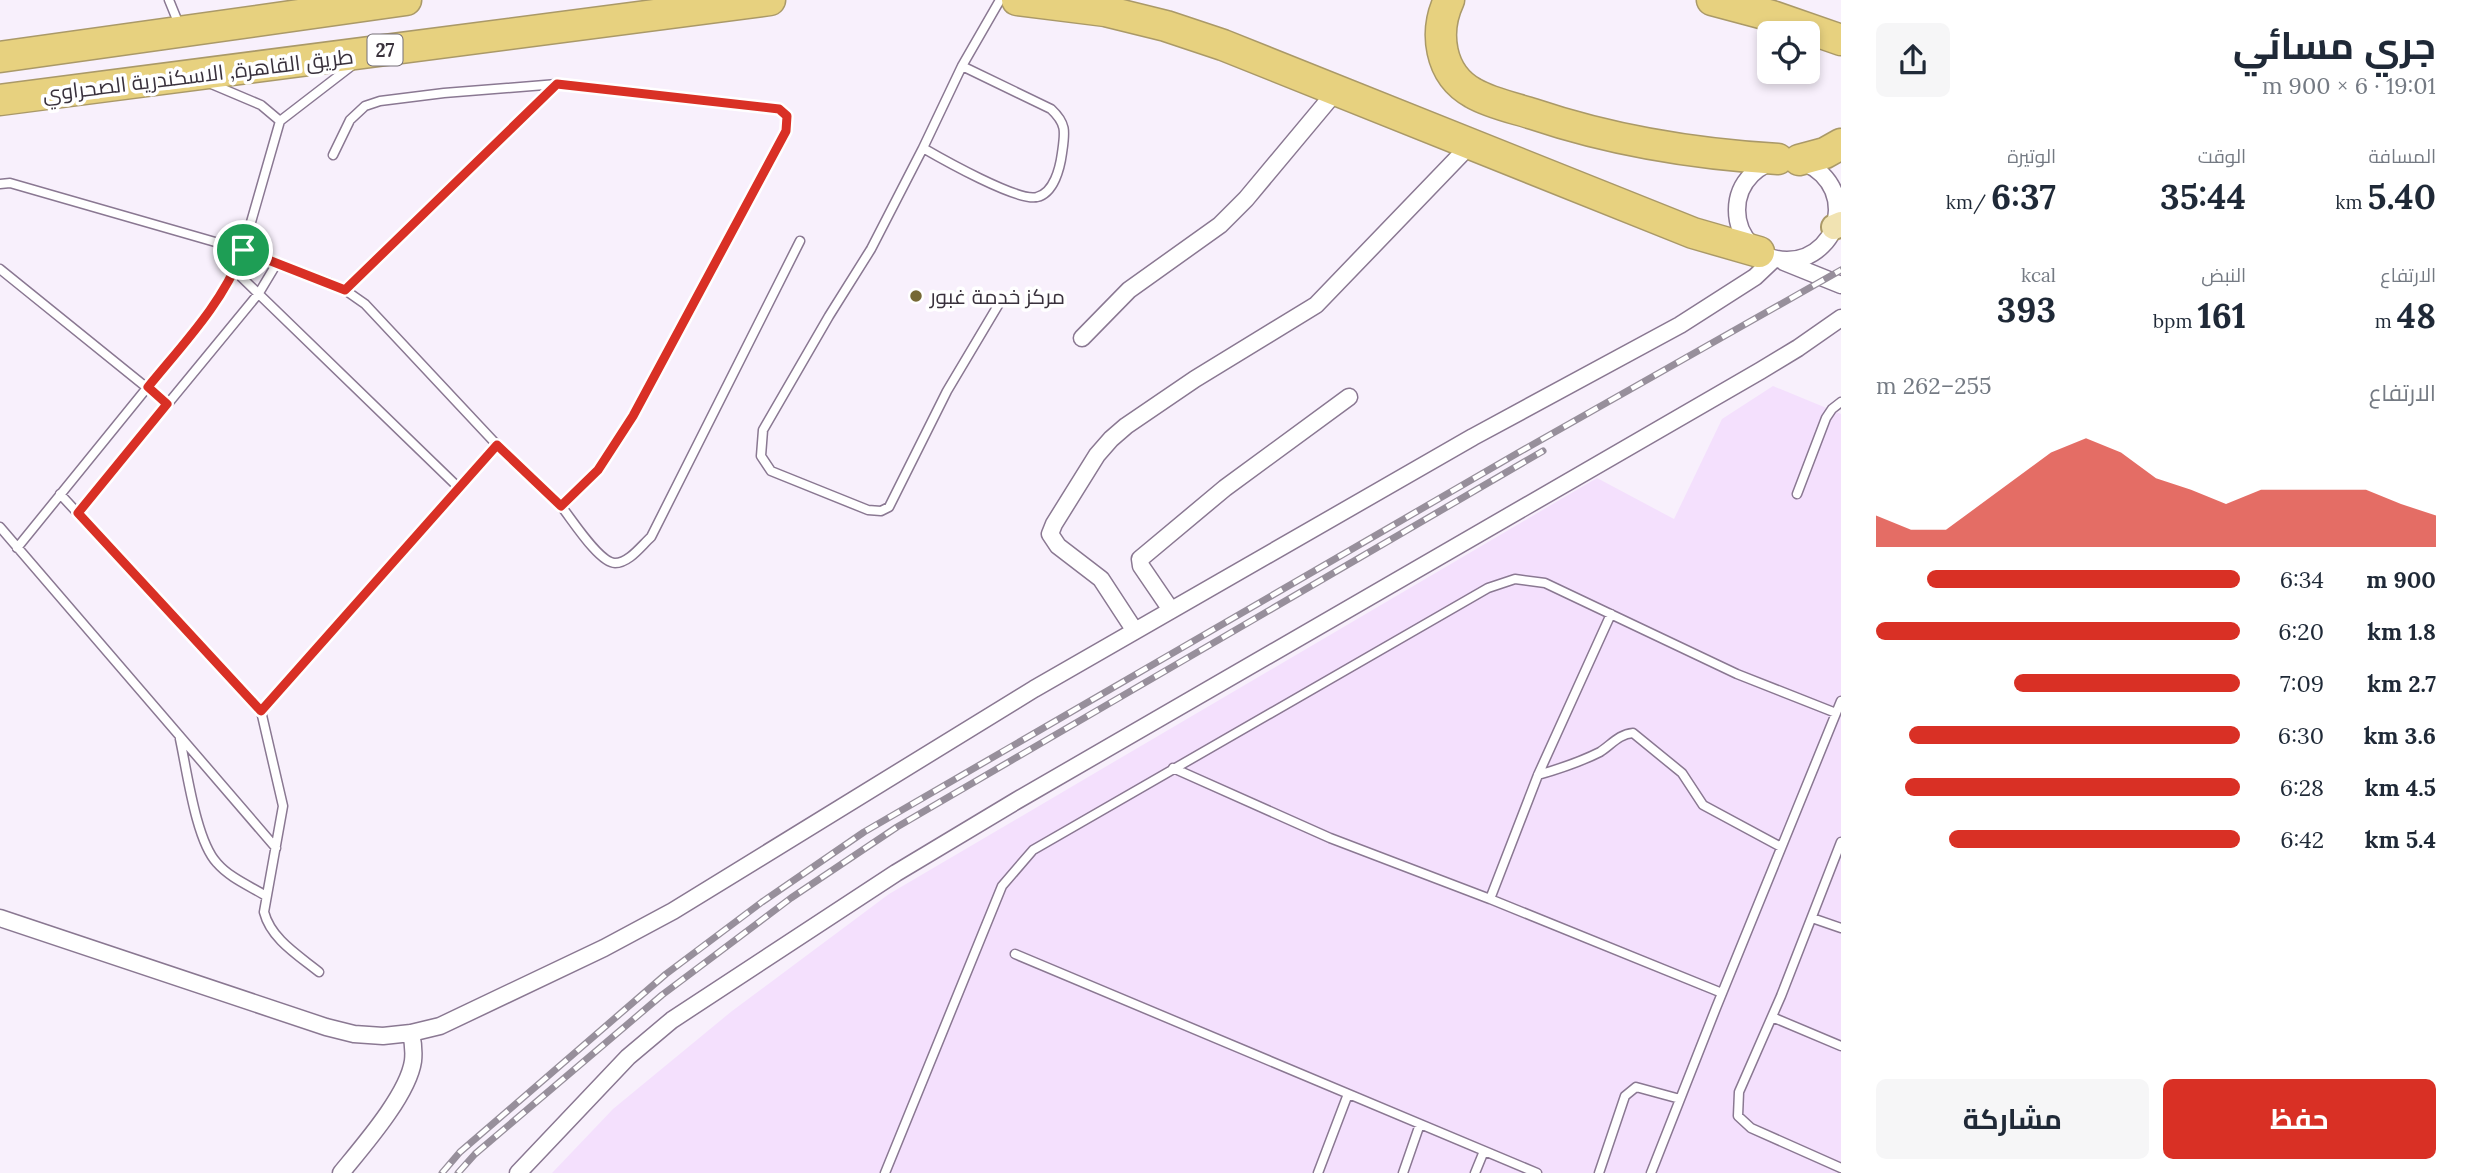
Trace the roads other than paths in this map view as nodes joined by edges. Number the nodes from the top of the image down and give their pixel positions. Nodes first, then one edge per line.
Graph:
1 (169, 0) edge
2 (406, 0) edge
3 (770, 0) edge
4 (1000, 0) edge
5 (1017, 0) edge
6 (1450, 0) edge
7 (1712, 0) edge
8 (181, 30) junction
9 (1841, 40) edge
10 (370, 52) junction
11 (0, 57) edge
12 (962, 66) junction
13 (190, 75) junction
14 (557, 84) junction
15 (1337, 90) junction
16 (0, 100) edge
17 (280, 121) junction
18 (1471, 144) junction
19 (1841, 144) edge
20 (923, 148) junction
21 (333, 155) dead end
22 (1789, 160) junction
23 (0, 184) edge
24 (1837, 230) edge
25 (800, 241) dead end
26 (243, 250) junction
27 (1771, 257) junction
28 (277, 263) junction
29 (0, 269) edge
30 (235, 271) junction
31 (1841, 285) edge
32 (345, 290) junction
33 (259, 293) junction
34 (1003, 297) dead end
35 (1841, 318) edge
36 (1082, 338) dead end
37 (148, 387) junction
38 (1349, 397) dead end
39 (1841, 402) edge
40 (167, 404) junction
41 (497, 445) junction
42 (459, 488) junction
43 (60, 494) junction
44 (1797, 494) dead end
45 (561, 506) junction
46 (78, 513) junction
47 (0, 527) edge
48 (17, 548) junction
49 (1171, 610) junction
50 (1611, 614) junction
51 (1135, 631) junction
52 (1841, 701) edge
53 (261, 711) junction
54 (1836, 712) junction
55 (179, 736) junction
56 (1173, 768) junction
57 (1538, 775) junction
58 (1841, 842) edge
59 (1782, 847) junction
60 (276, 848) junction
61 (266, 896) junction
62 (1490, 899) junction
63 (0, 918) edge
64 (1812, 918) junction
65 (1841, 928) edge
66 (1015, 954) dead end
67 (319, 972) dead end
68 (1722, 993) junction
69 (1772, 1017) junction
70 (411, 1033) junction
71 (1841, 1045) edge
72 (1348, 1094) junction
73 (1680, 1099) junction
74 (1420, 1124) junction
75 (1484, 1151) junction
76 (1841, 1168) edge
77 (341, 1173) edge
78 (517, 1173) edge
79 (886, 1173) edge
80 (1318, 1173) edge
81 (1403, 1173) edge
82 (1475, 1173) edge
83 (1537, 1173) edge
84 (1600, 1173) edge
85 (1651, 1173) edge

1 - 8 lane
2 - 8 highway, طريق القاهرة, الاسكندرية الصحراوي / 27
3 - 10 highway, طريق القاهرة, الاسكندرية الصحراوي / 27
4 - 12 lane
5 - 15 highway
6 - 22 highway
7 - 9 highway
8 - 11 highway, طريق القاهرة, الاسكندرية الصحراوي / 27
10 - 13 highway, طريق القاهرة, الاسكندرية الصحراوي / 27
10 - 17 lane
12 - 20 lane
12 - 20 lane
13 - 16 highway, طريق القاهرة, الاسكندرية الصحراوي / 27
13 - 17 lane
14 - 21 lane
14 - 32 lane
14 - 45 lane
15 - 18 highway
15 - 36 street
17 - 26 lane
18 - 27 highway
18 - 51 street
19 - 22 highway
20 - 34 lane
22 - 24 street
22 - 27 street
23 - 26 lane
24 - 27 street
25 - 45 lane
26 - 28 lane
26 - 30 lane
27 - 31 street
27 - 49 street
28 - 32 lane
28 - 33 lane
29 - 37 lane
30 - 33 lane
30 - 37 lane
32 - 41 lane
33 - 40 lane
33 - 42 lane
35 - 78 street
37 - 40 lane
37 - 43 lane
38 - 49 street
39 - 44 lane
40 - 46 lane
41 - 42 lane
41 - 45 lane
42 - 53 lane
43 - 46 lane
43 - 48 lane
46 - 53 lane
47 - 48 lane
48 - 55 lane
49 - 51 street
50 - 54 lane
50 - 56 lane
50 - 57 lane
51 - 70 street
52 - 54 lane
53 - 60 lane
54 - 59 lane
55 - 60 lane
55 - 61 lane
56 - 62 lane
56 - 79 lane
57 - 59 lane
57 - 62 lane
58 - 64 lane
59 - 68 lane
60 - 61 lane
61 - 67 lane
62 - 68 lane
63 - 70 street
64 - 65 lane
64 - 69 lane
66 - 72 lane
68 - 73 lane
69 - 71 lane
69 - 76 lane
70 - 77 street
72 - 74 lane
72 - 80 lane
73 - 84 lane
73 - 85 lane
74 - 75 lane
74 - 81 lane
75 - 82 lane
75 - 83 lane

